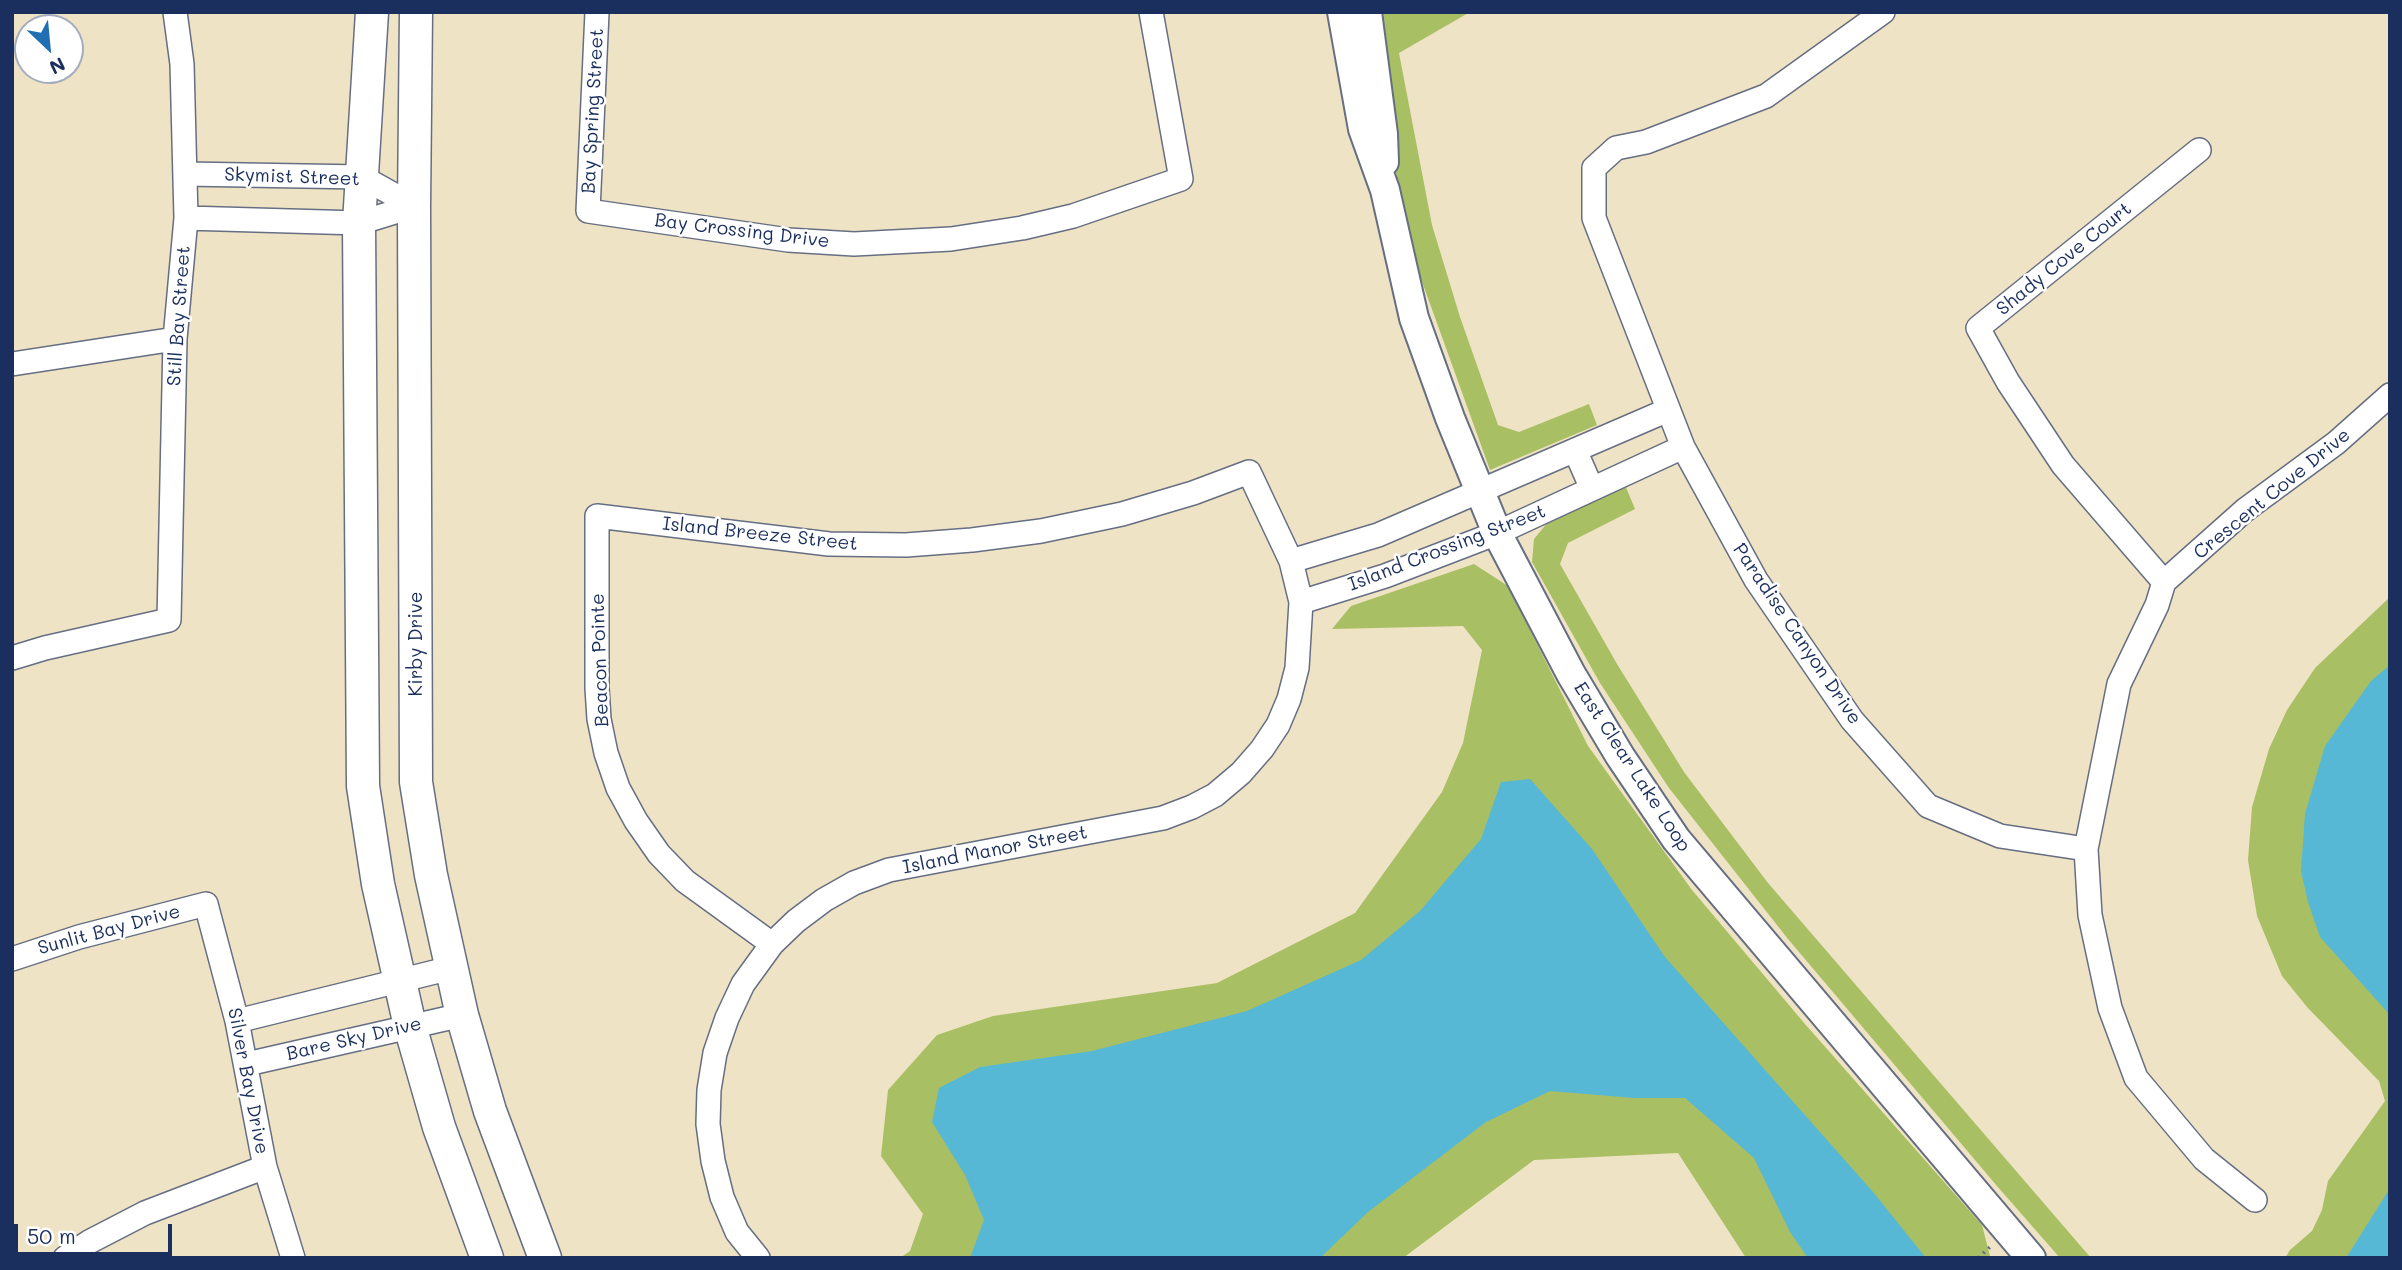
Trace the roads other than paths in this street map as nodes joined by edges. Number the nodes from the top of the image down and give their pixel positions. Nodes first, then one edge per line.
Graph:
1 (175, 12) edge
2 (372, 12) edge
3 (416, 12) edge
4 (597, 12) edge
5 (1151, 12) edge
6 (1342, 12) edge
7 (1367, 12) edge
8 (1883, 12) edge
9 (2199, 150) dead end
10 (184, 174) junction
11 (362, 177) junction
12 (1385, 190) junction
13 (414, 206) junction
14 (588, 211) joint
15 (186, 218) junction
16 (359, 223) junction
17 (175, 339) junction
18 (12, 365) edge
19 (2390, 395) edge
20 (1668, 410) junction
21 (1683, 447) junction
22 (1575, 450) junction
23 (1250, 472) joint
24 (1592, 489) junction
25 (1480, 491) junction
26 (597, 516) joint
27 (1497, 533) junction
28 (1291, 561) junction
29 (2164, 582) junction
30 (1301, 602) junction
31 (12, 658) edge
32 (2086, 849) junction
33 (206, 904) joint
34 (772, 944) junction
35 (12, 959) edge
36 (450, 968) junction
37 (398, 980) junction
38 (462, 1015) junction
39 (237, 1021) junction
40 (410, 1026) junction
41 (247, 1064) junction
42 (265, 1167) junction
43 (2255, 1200) dead end
44 (2018, 1253) edge
45 (65, 1258) edge
46 (293, 1258) edge
47 (487, 1258) edge
48 (545, 1258) edge
49 (758, 1258) edge

1 - 10 street, Still Bay Street
2 - 11 main road
3 - 13 main road, Kirby Drive
4 - 14 street, Bay Spring Street
5 - 14 street, Bay Crossing Drive
6 - 12 street, East Clear Lake Loop
7 - 12 street, East Clear Lake Loop
8 - 20 street, Paradise Canyon Drive
9 - 29 street, Shady Cove Court
10 - 11 street, Skymist Street
10 - 15 street, Still Bay Street
11 - 13 street, Skymist Street
11 - 16 main road
12 - 25 street, East Clear Lake Loop
13 - 16 street
13 - 36 main road, Kirby Drive
15 - 16 street
15 - 17 street, Still Bay Street
16 - 37 main road
17 - 18 street
17 - 31 street, Still Bay Street
19 - 29 street, Crescent Cove Drive
20 - 21 street, Paradise Canyon Drive
20 - 22 street, Island Crossing Street
21 - 24 street, Island Crossing Street
21 - 32 street, Paradise Canyon Drive
22 - 24 street
22 - 25 street, Island Crossing Street
23 - 26 street, Island Breeze Street
23 - 28 street, Island Manor Street
24 - 27 street, Island Crossing Street
25 - 27 street, East Clear Lake Loop
25 - 28 street, Island Crossing Street
26 - 34 street, Beacon Pointe
27 - 30 street, Island Crossing Street
27 - 44 street, East Clear Lake Loop
28 - 30 street, Island Manor Street
29 - 32 street, Crescent Cove Drive
30 - 34 street, Island Manor Street
32 - 43 street, Crescent Cove Drive
33 - 35 street, Sunlit Bay Drive
33 - 39 street, Silver Bay Drive
34 - 49 street, Island Manor Street
36 - 37 street
36 - 38 main road, Kirby Drive
37 - 39 street
37 - 40 main road
38 - 40 street, Bare Sky Drive
38 - 48 main road, Kirby Drive
39 - 41 street, Silver Bay Drive
40 - 41 street, Bare Sky Drive
40 - 47 main road
41 - 42 street, Silver Bay Drive
42 - 45 street
42 - 46 street, Silver Bay Drive

